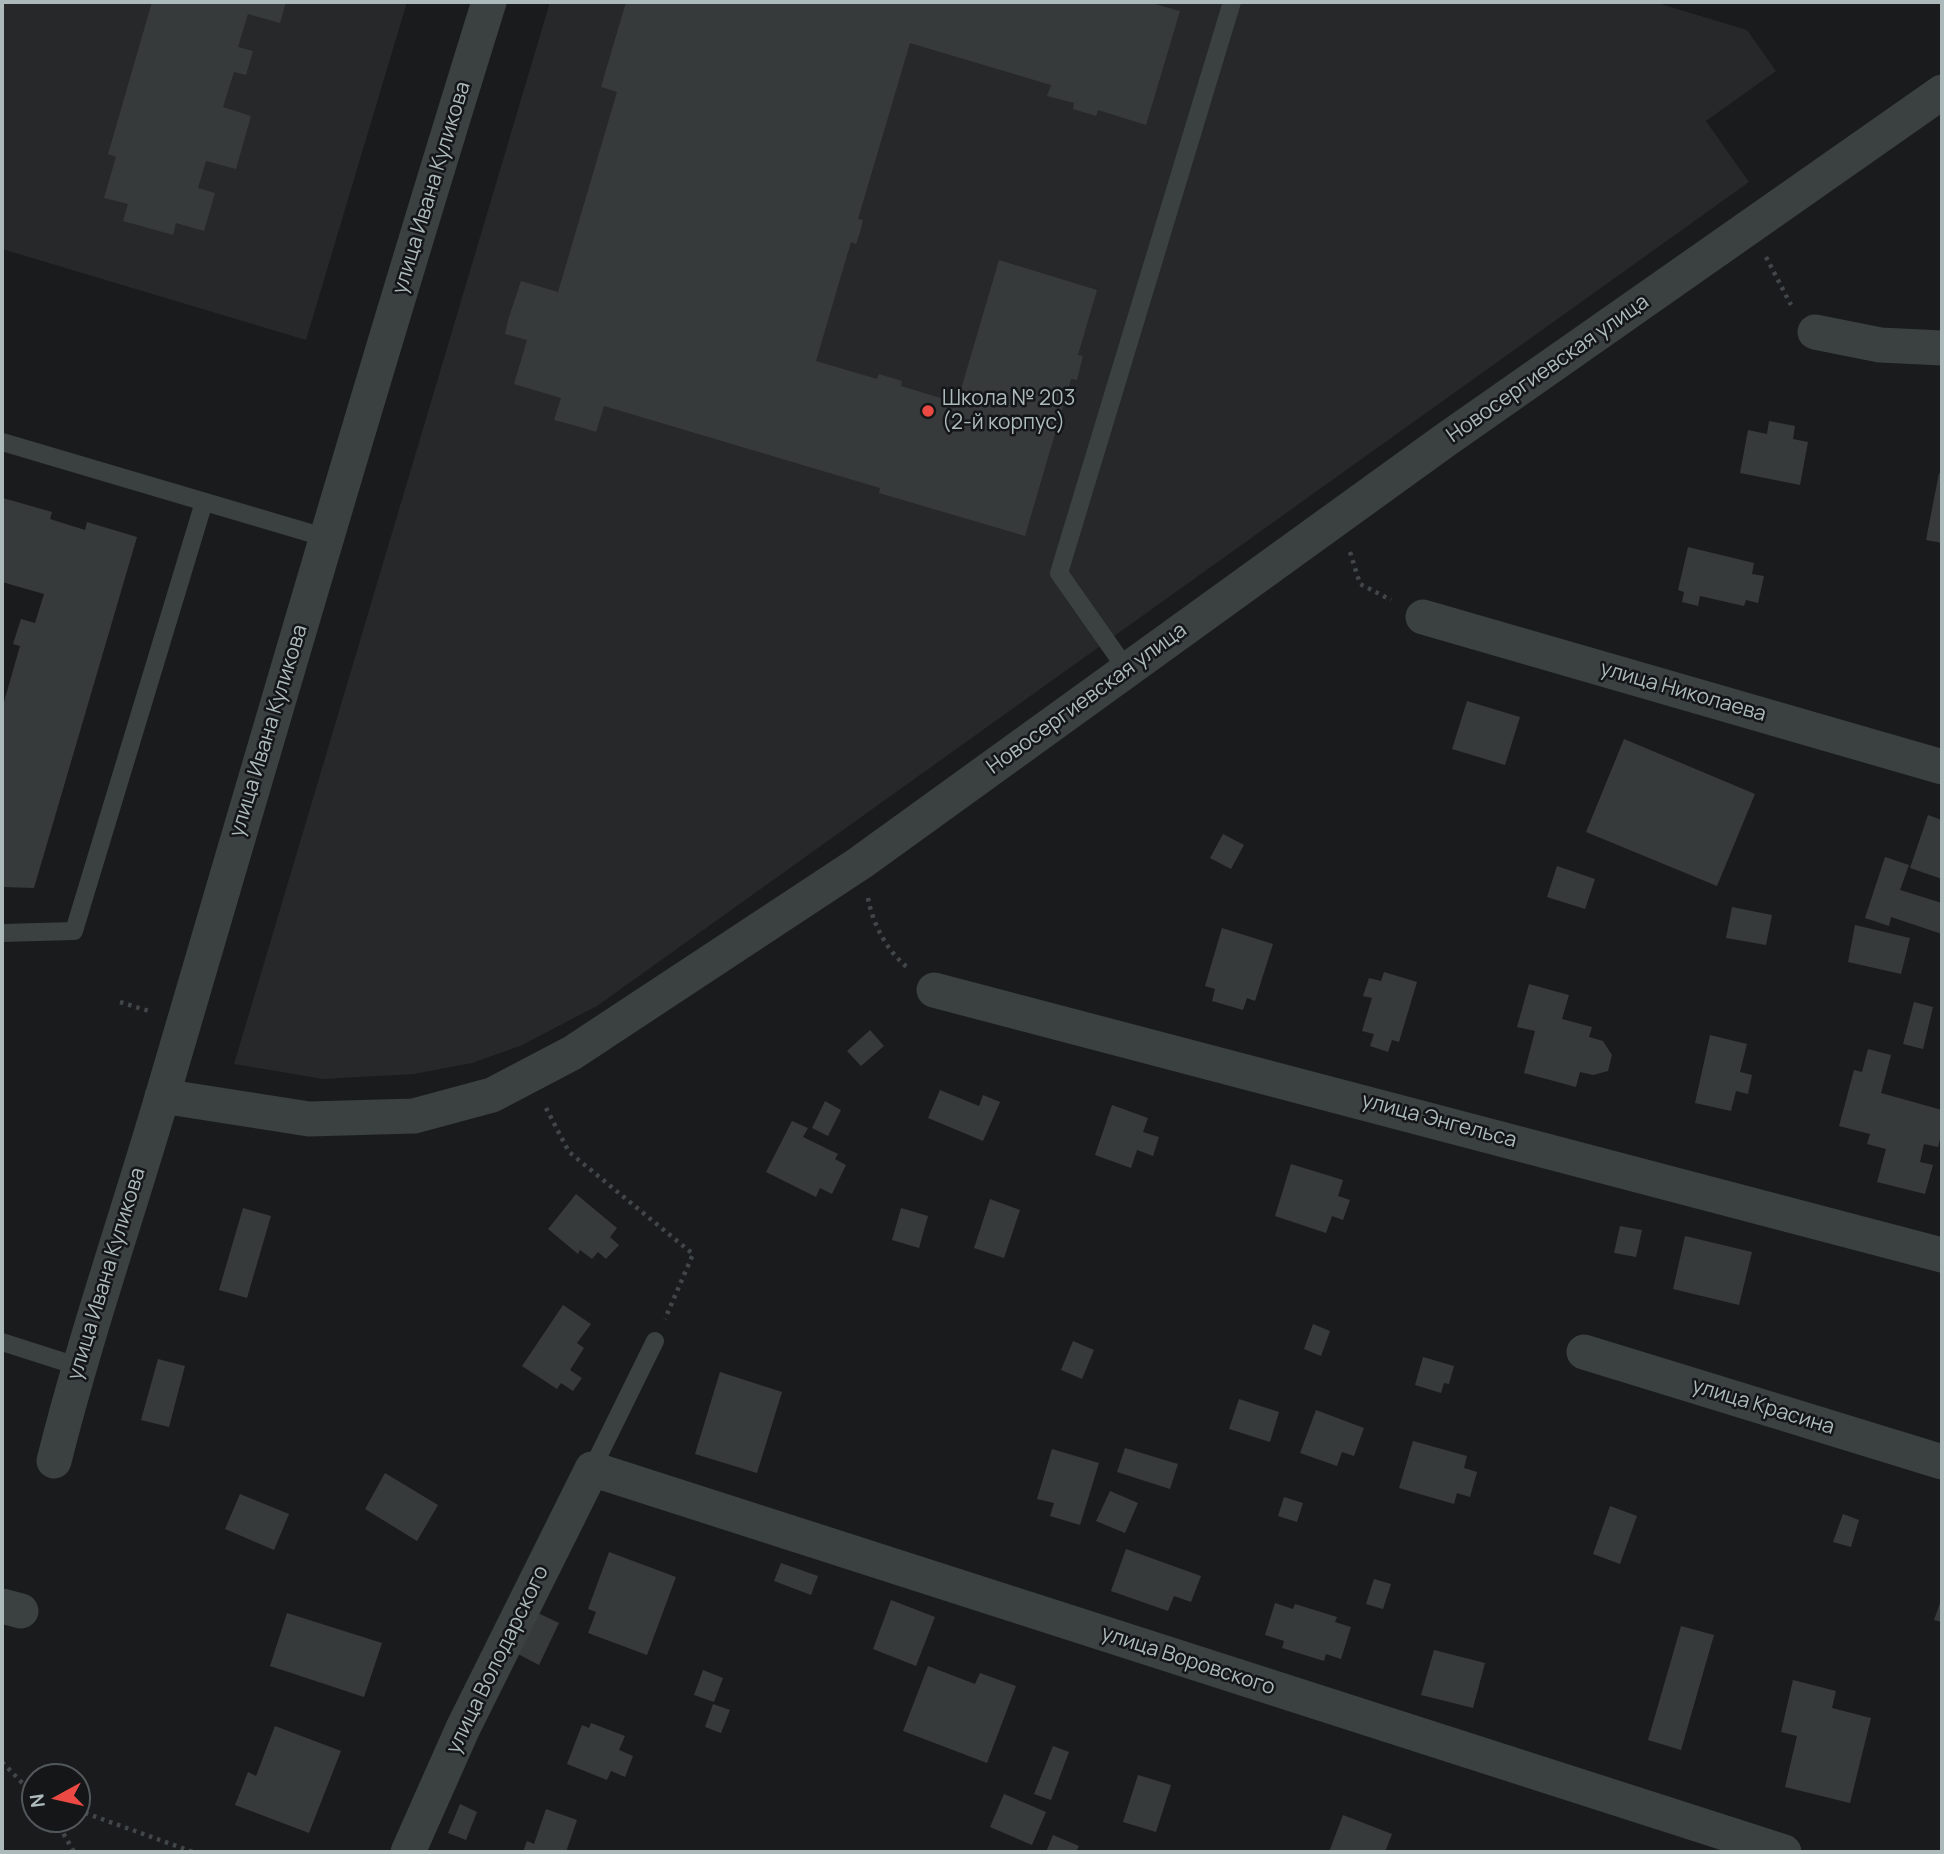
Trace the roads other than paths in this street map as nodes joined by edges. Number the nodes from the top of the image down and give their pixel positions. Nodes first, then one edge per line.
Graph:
1 (489, 2) edge
2 (1233, 2) edge
3 (1942, 92) edge
4 (1815, 332) road end
5 (1942, 348) edge
6 (2, 442) edge
7 (204, 502) junction
8 (327, 538) junction
9 (1423, 617) road end
10 (1128, 670) junction
11 (1942, 767) edge
12 (2, 933) edge
13 (934, 990) road end
14 (162, 1096) junction
15 (1942, 1255) edge
16 (655, 1341) road end
17 (2, 1342) edge
18 (1584, 1352) dead end
19 (78, 1366) junction
20 (54, 1461) dead end
21 (1942, 1462) edge
22 (592, 1469) junction
23 (408, 1852) edge
24 (1784, 1852) edge

1 - 8 street, улица Ивана Куликова
2 - 10 lane
3 - 10 street, Новосергиевская улица
4 - 5 street
6 - 7 lane
7 - 8 lane
7 - 12 lane
8 - 14 street, улица Ивана Куликова
9 - 11 street, улица Николаева
10 - 14 street, Новосергиевская улица
13 - 15 street, улица Энгельса
14 - 19 street, улица Ивана Куликова
16 - 22 lane
17 - 19 lane
18 - 21 street, улица Красина
19 - 20 street, улица Ивана Куликова
22 - 23 street, улица Володарского
22 - 24 street, улица Воровского

